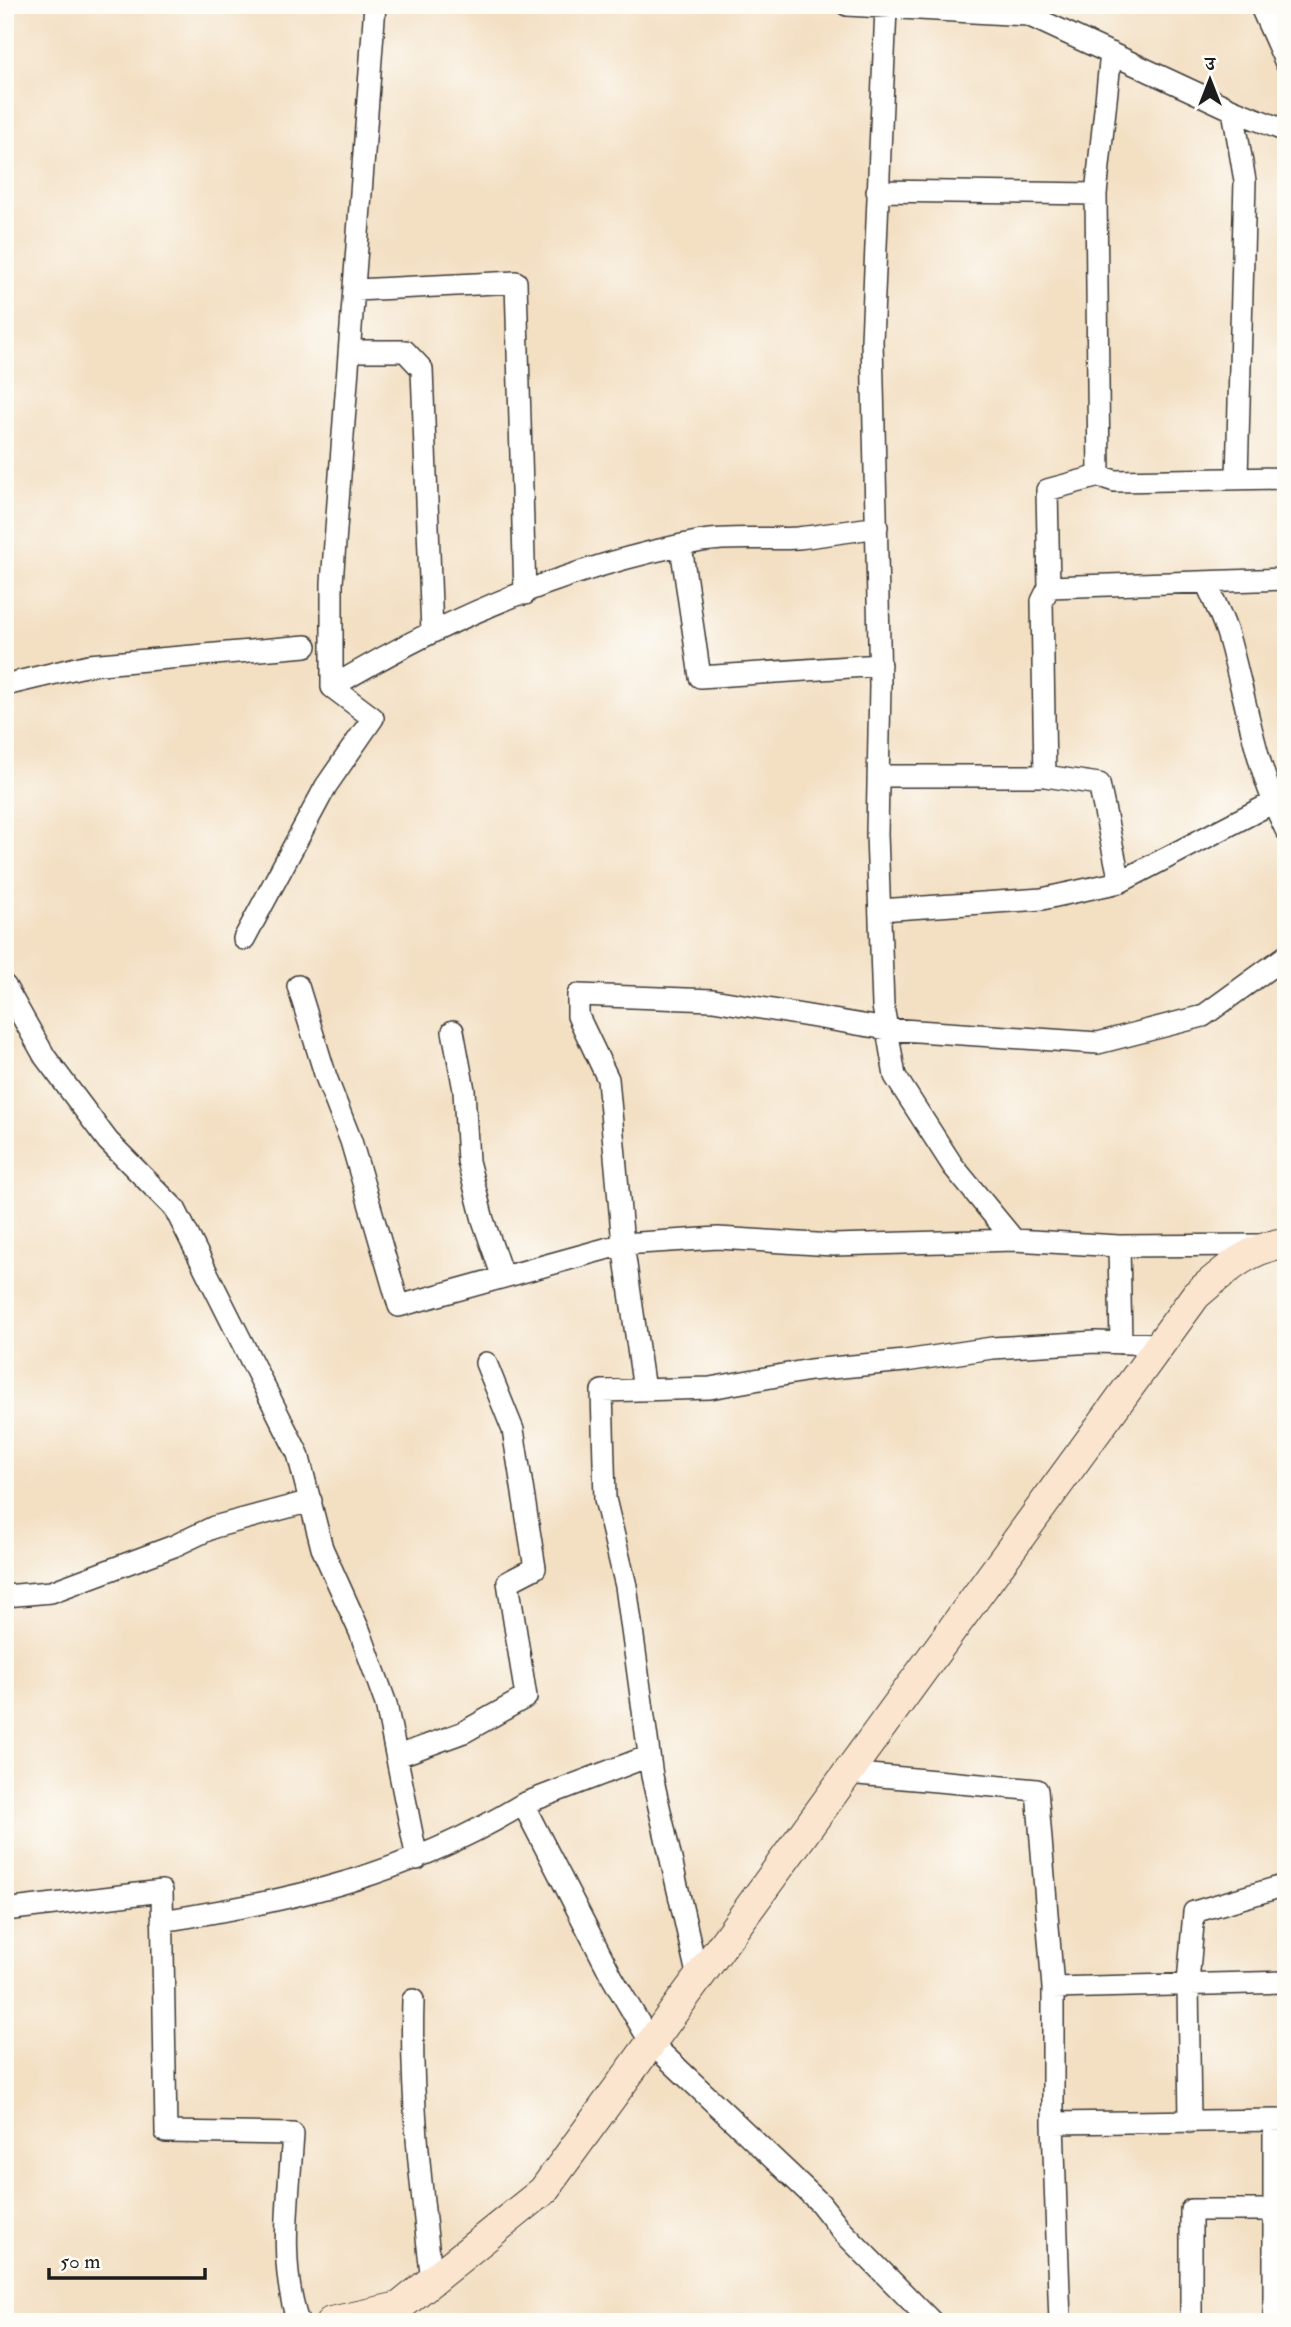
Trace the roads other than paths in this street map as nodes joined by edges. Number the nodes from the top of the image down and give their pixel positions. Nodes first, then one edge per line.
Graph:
1 (375, 5) edge
2 (847, 5) edge
3 (1260, 5) edge
4 (886, 8) junction
5 (1111, 53) junction
6 (1286, 63) edge
7 (1233, 110) junction
8 (1286, 131) edge
9 (877, 191) junction
10 (1096, 194) junction
11 (356, 290) junction
12 (351, 351) junction
13 (1100, 476) junction
14 (1237, 478) junction
15 (1286, 478) edge
16 (877, 527) junction
17 (681, 546) junction
18 (1286, 579) edge
19 (1207, 584) junction
20 (1049, 587) junction
21 (526, 594) junction
22 (432, 632) junction
23 (306, 646) dead end
24 (880, 666) junction
25 (5, 685) edge
26 (332, 688) junction
27 (879, 776) junction
28 (1045, 776) junction
29 (1272, 803) junction
30 (1286, 831) edge
31 (1120, 882) junction
32 (880, 910) junction
33 (244, 939) dead end
34 (1286, 956) edge
35 (5, 986) edge
36 (298, 986) dead end
37 (887, 1029) junction
38 (453, 1031) dead end
39 (1014, 1240) junction
40 (1280, 1243) edge
41 (623, 1244) junction
42 (1119, 1246) junction
43 (502, 1275) junction
44 (1121, 1343) junction
45 (1159, 1344) junction
46 (486, 1363) dead end
47 (644, 1390) junction
48 (311, 1501) junction
49 (5, 1597) edge
50 (398, 1756) junction
51 (649, 1756) junction
52 (847, 1773) junction
53 (523, 1804) junction
54 (417, 1858) junction
55 (1286, 1885) edge
56 (5, 1910) edge
57 (162, 1921) junction
58 (698, 1978) junction
59 (1286, 1982) edge
60 (1188, 1983) junction
61 (1053, 1988) junction
62 (412, 2000) dead end
63 (651, 2043) junction
64 (1280, 2120) edge
65 (1190, 2122) junction
66 (1053, 2123) junction
67 (1276, 2210) junction
68 (432, 2281) junction
69 (298, 2322) edge
70 (331, 2322) edge
71 (932, 2322) edge
72 (1060, 2322) edge
73 (1191, 2322) edge
74 (1274, 2322) edge

1 - 11 street
2 - 4 street
3 - 6 street
4 - 5 street
4 - 9 street
5 - 7 street
5 - 10 street
7 - 8 street
7 - 14 street
9 - 10 street
9 - 16 street
10 - 13 street
11 - 12 street
11 - 21 street
12 - 22 street
12 - 26 street
13 - 14 street
13 - 20 street
14 - 15 street
16 - 17 street
16 - 24 street
17 - 21 street
17 - 24 street
18 - 19 street
19 - 20 street
19 - 29 street
20 - 28 street
21 - 22 street
22 - 26 street
23 - 25 street
24 - 27 street
26 - 33 street
27 - 28 street
27 - 32 street
28 - 31 street
29 - 30 street
29 - 31 street
31 - 32 street
32 - 37 street
34 - 37 street
35 - 48 street
36 - 43 street
37 - 39 street
37 - 41 street
38 - 43 street
39 - 41 street
39 - 42 street
40 - 42 street
40 - 45 main road
41 - 43 street
41 - 47 street
42 - 44 street
44 - 45 street
44 - 47 street
45 - 52 main road
46 - 50 street
47 - 51 street
48 - 49 street
48 - 50 street
50 - 54 street
51 - 53 street
51 - 58 street
52 - 58 main road
52 - 61 street
53 - 54 street
53 - 63 street
54 - 57 street
55 - 60 street
56 - 57 street
57 - 69 street
58 - 63 main road
59 - 60 street
60 - 61 street
60 - 65 street
61 - 66 street
62 - 68 street
63 - 68 main road
63 - 71 street
64 - 65 street
64 - 67 street
65 - 66 street
66 - 72 street
67 - 73 street
67 - 74 street
68 - 70 main road

